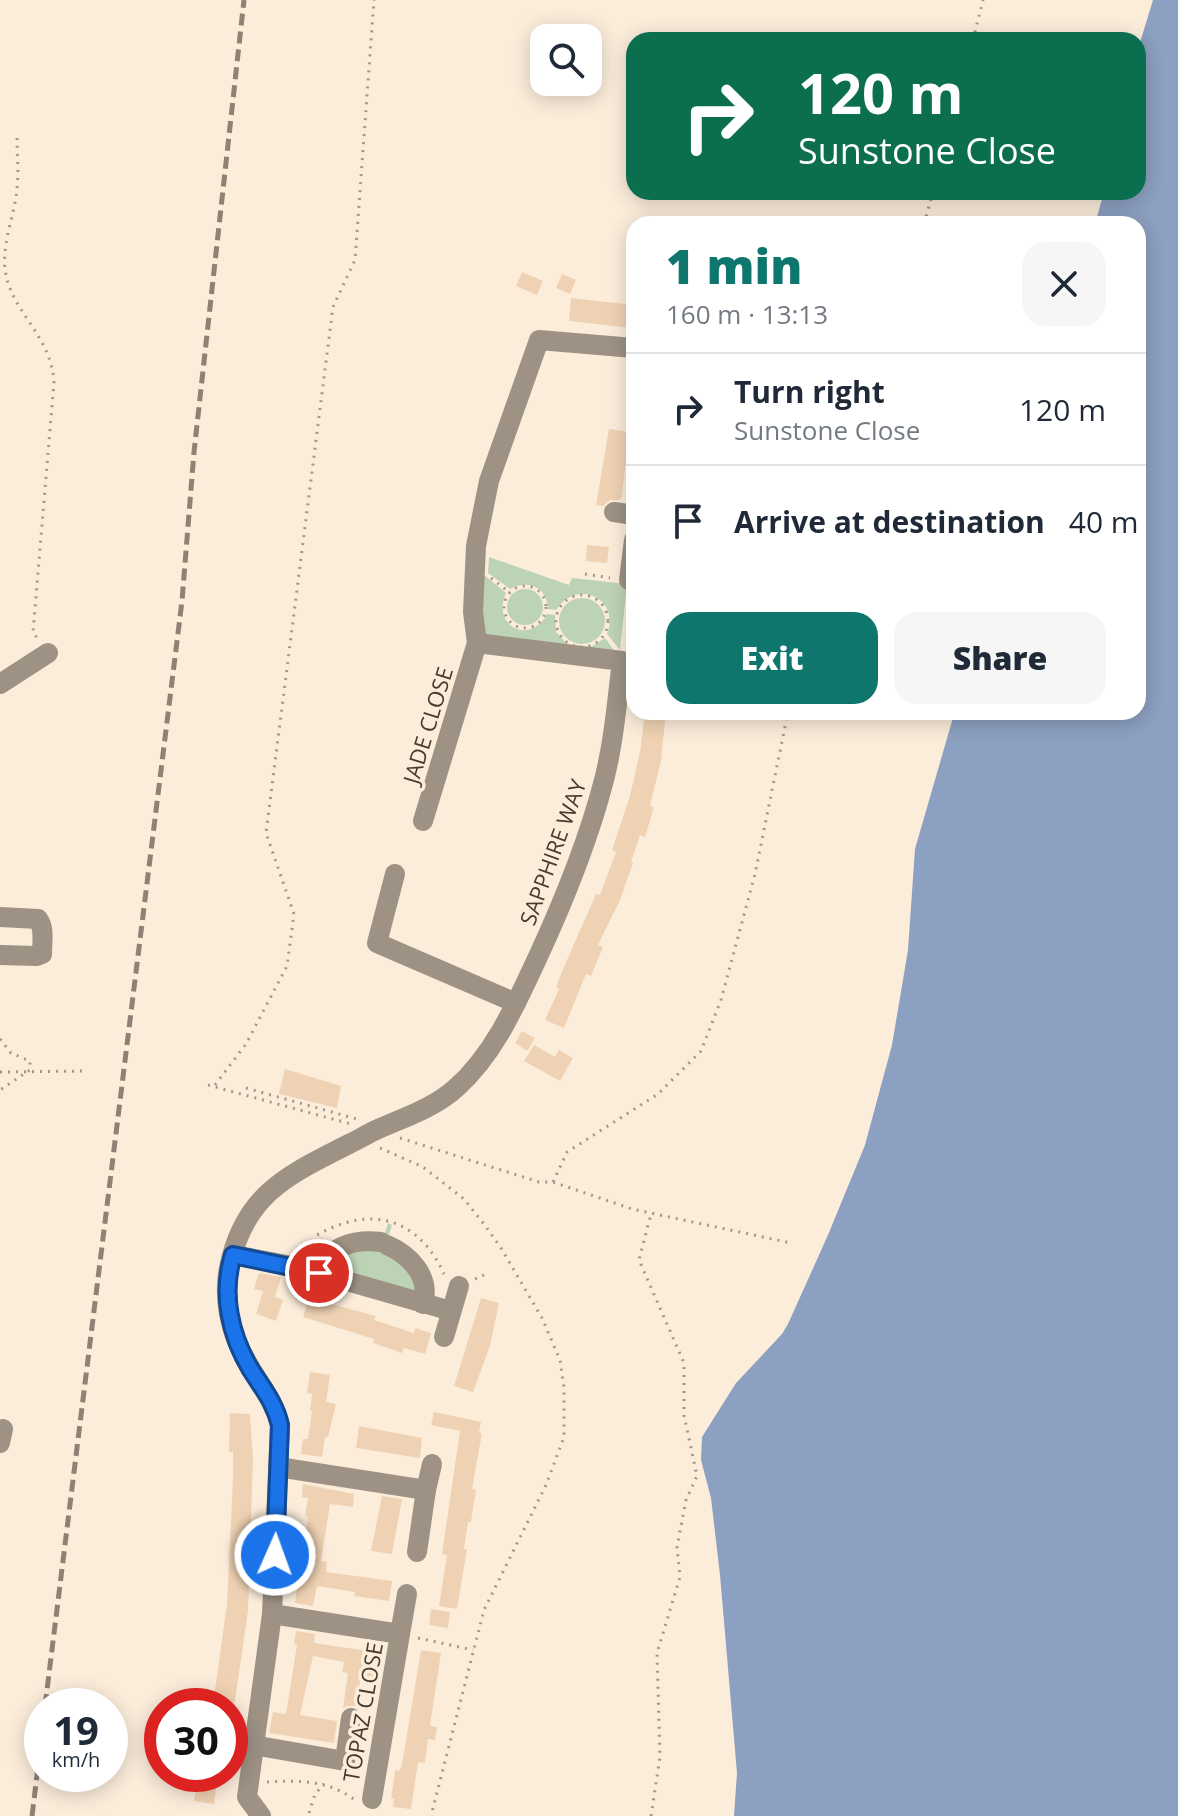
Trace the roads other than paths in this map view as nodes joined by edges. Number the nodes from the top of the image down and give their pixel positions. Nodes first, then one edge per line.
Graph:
1 (626, 347) edge
2 (477, 643) junction
3 (48, 653) road end
4 (0, 684) edge
5 (423, 821) dead end
6 (395, 874) dead end
7 (0, 917) edge
8 (0, 955) edge
9 (516, 1003) junction
10 (233, 1255) junction
11 (319, 1273) junction
12 (459, 1286) dead end
13 (423, 1304) junction
14 (451, 1311) junction
15 (444, 1337) dead end
16 (432, 1464) dead end
17 (278, 1467) junction
18 (426, 1490) junction
19 (417, 1552) dead end
20 (405, 1602) dead end
21 (272, 1614) junction
22 (404, 1635) junction
23 (351, 1718) dead end
24 (253, 1745) junction
25 (365, 1800) road end
26 (261, 1816) edge

1 - 2 street
2 - 5 street, JADE CLOSE
2 - 9 street, SAPPHIRE WAY
3 - 4 street
6 - 9 street
7 - 8 street
9 - 10 street, SAPPHIRE WAY
10 - 11 street
10 - 17 street, SAPPHIRE WAY
11 - 13 street
11 - 13 street
12 - 14 street
13 - 14 street
14 - 15 street
16 - 18 street
17 - 18 street
17 - 21 street, SAPPHIRE WAY
18 - 19 street
20 - 22 street, TOPAZ CLOSE
21 - 22 street, TOPAZ CLOSE
21 - 24 street, SAPPHIRE WAY
22 - 25 street, TOPAZ CLOSE
23 - 24 street
24 - 26 street, SAPPHIRE WAY

